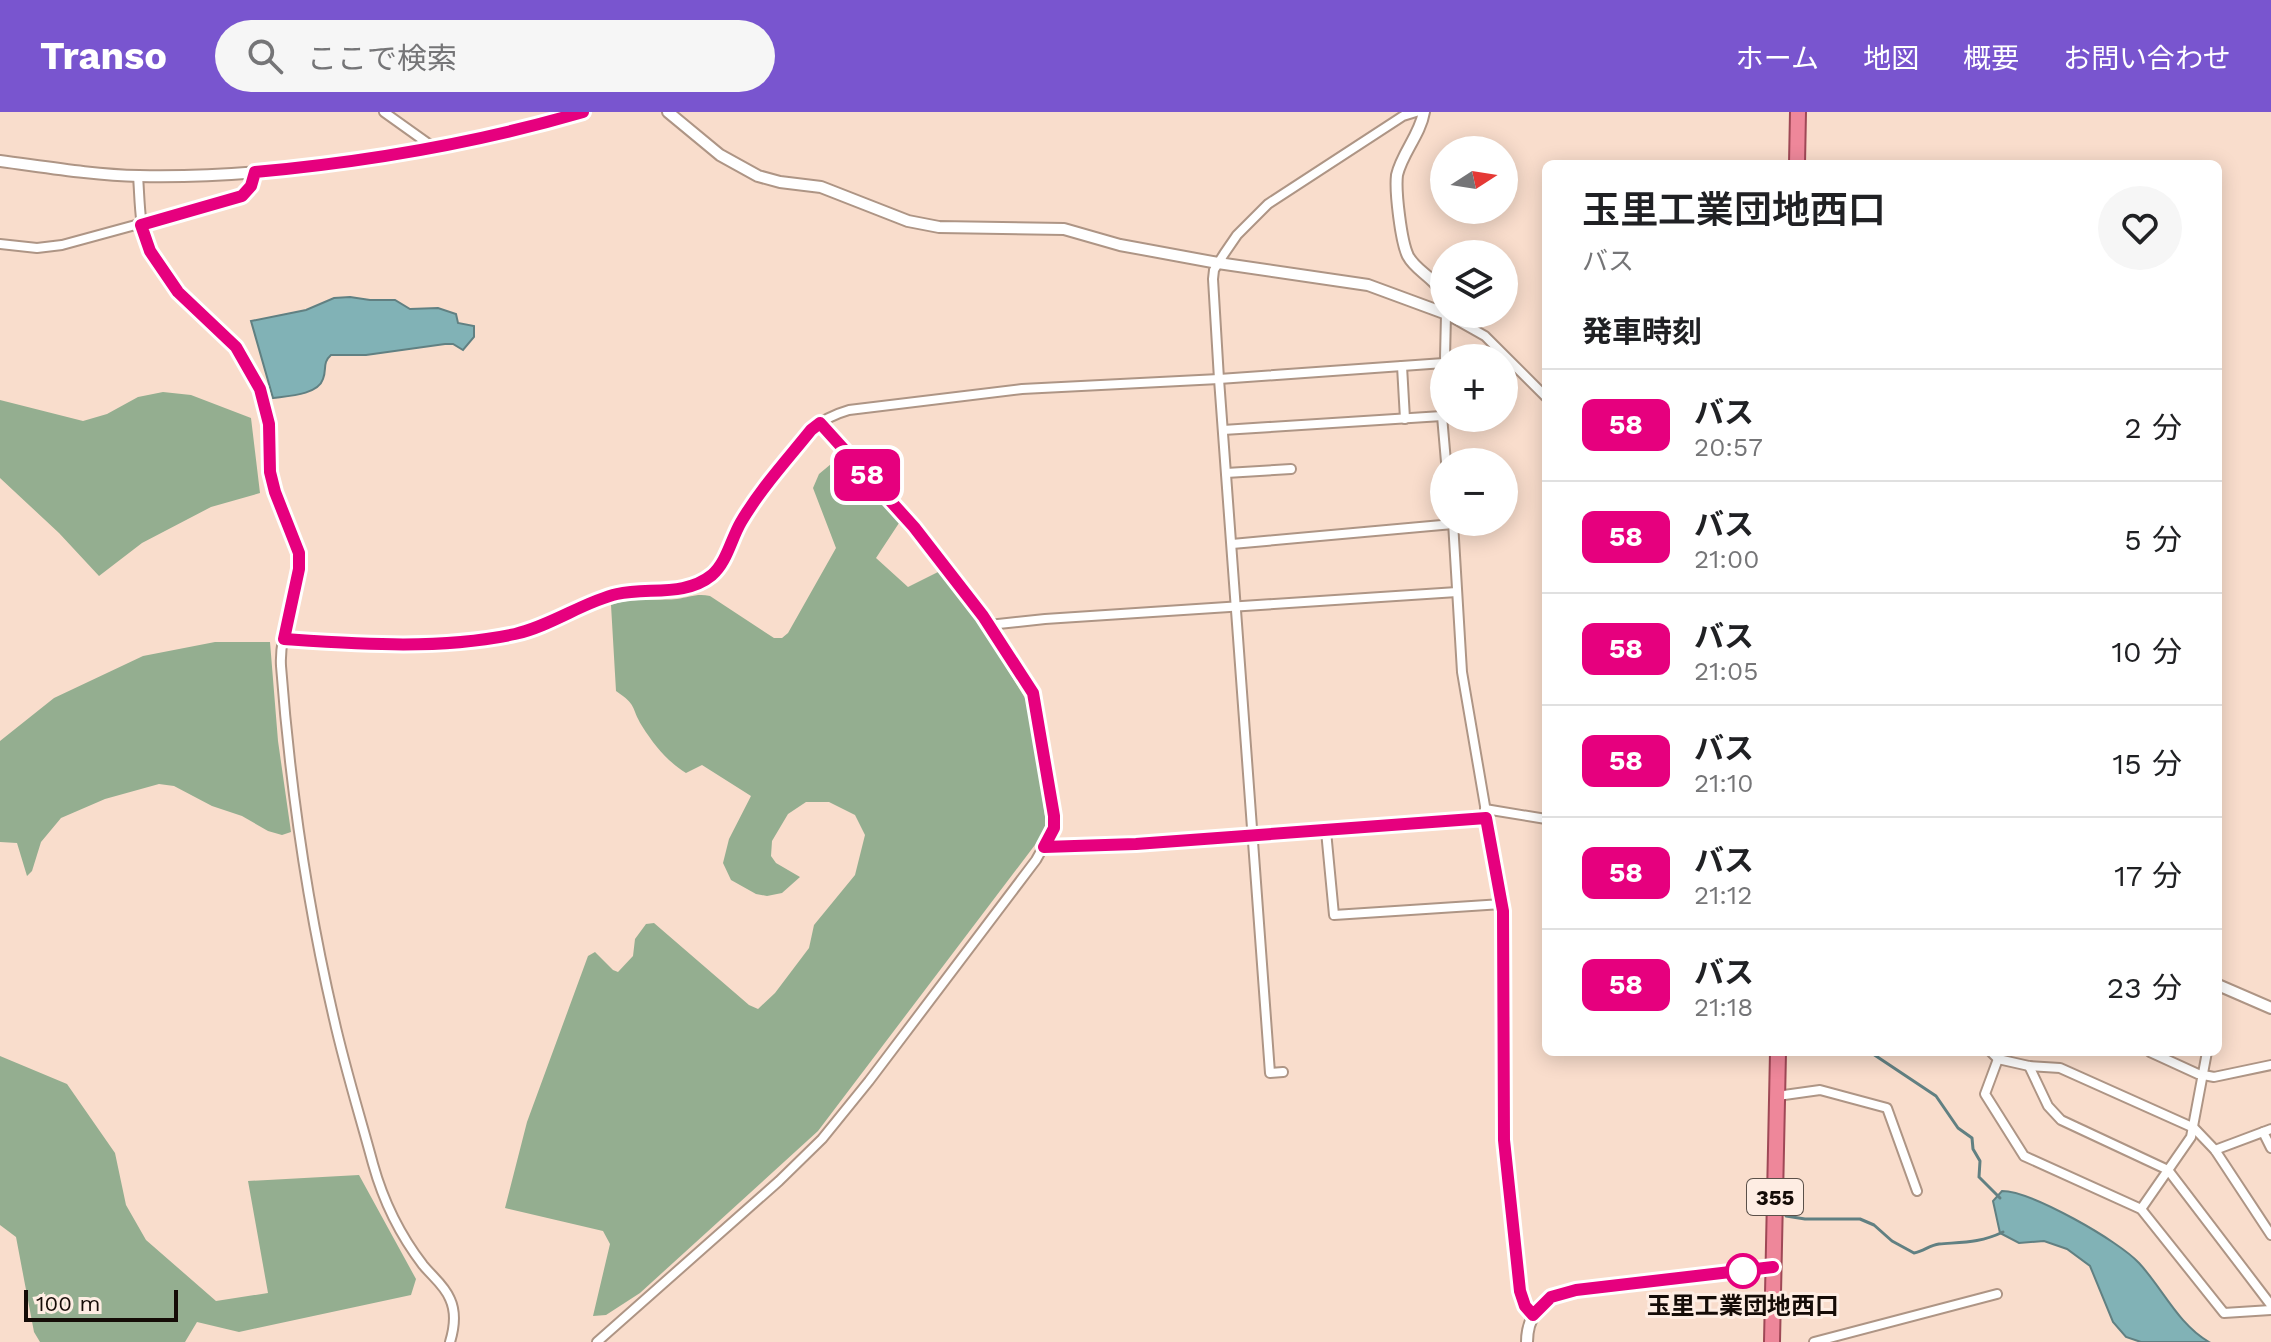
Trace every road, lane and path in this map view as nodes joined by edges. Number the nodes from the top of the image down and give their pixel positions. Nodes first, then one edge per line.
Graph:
1 (384, 112) edge
2 (583, 112) edge
3 (668, 112) edge
4 (1416, 112) edge
5 (1424, 112) edge
6 (1798, 112) edge
7 (433, 147) junction
8 (1797, 160) edge
9 (0, 161) edge
10 (255, 172) junction
11 (138, 176) junction
12 (141, 225) junction
13 (0, 244) edge
14 (1218, 263) junction
15 (1430, 276) edge
16 (1430, 307) edge
17 (1445, 344) edge
18 (1493, 344) edge
19 (1430, 362) edge
20 (1402, 366) junction
21 (1518, 369) edge
22 (1219, 379) junction
23 (1542, 393) edge
24 (1430, 417) edge
25 (1405, 419) junction
26 (820, 423) junction
27 (1223, 430) junction
28 (1291, 469) dead end
29 (1226, 473) junction
30 (1430, 525) edge
31 (1454, 536) edge
32 (1232, 544) junction
33 (1457, 592) junction
34 (1237, 607) junction
35 (989, 625) junction
36 (284, 639) junction
37 (1486, 814) junction
38 (1542, 819) edge
39 (1326, 831) junction
40 (1253, 836) junction
41 (1044, 847) junction
42 (1502, 904) junction
43 (2222, 990) edge
44 (2271, 1008) edge
45 (1778, 1056) edge
46 (1994, 1056) edge
47 (2053, 1056) edge
48 (2160, 1056) edge
49 (2206, 1056) edge
50 (2052, 1065) junction
51 (2271, 1065) edge
52 (2029, 1066) junction
53 (1283, 1072) dead end
54 (2204, 1074) junction
55 (1777, 1096) junction
56 (2194, 1128) junction
57 (2267, 1131) edge
58 (2271, 1148) edge
59 (2215, 1150) junction
60 (2168, 1170) junction
61 (1917, 1191) dead end
62 (2141, 1209) junction
63 (2271, 1235) edge
64 (1773, 1267) junction
65 (1997, 1294) dead end
66 (2271, 1308) edge
67 (1533, 1315) junction
68 (450, 1342) edge
69 (597, 1342) edge
70 (1527, 1342) edge
71 (1772, 1342) edge
72 (1814, 1342) edge

1 - 7 street
2 - 7 street
3 - 14 street
4 - 14 street
5 - 15 street
6 - 8 highway
7 - 10 street
9 - 11 street
10 - 11 street
10 - 12 street
11 - 12 street
12 - 13 street
12 - 36 street
14 - 16 street
14 - 22 street
17 - 18 street
19 - 20 street
20 - 22 street
20 - 25 street
21 - 23 street
22 - 26 street
22 - 27 street
24 - 25 street
25 - 27 street
26 - 35 street
26 - 36 street
27 - 29 street
28 - 29 street
29 - 32 street
30 - 32 street
31 - 33 street
32 - 34 street
33 - 34 street
33 - 37 street
34 - 35 street
34 - 40 street
35 - 41 street
36 - 68 street
37 - 38 street
37 - 39 street
37 - 42 street
39 - 40 street
39 - 42 street
40 - 41 street
40 - 53 street
41 - 69 street
42 - 67 street
43 - 44 street
45 - 55 highway, 355
46 - 52 street
46 - 62 street
47 - 50 street
48 - 54 street
49 - 54 street
50 - 52 street
50 - 56 street
51 - 54 street
52 - 60 street
54 - 56 street
55 - 61 street
55 - 64 highway, 355
56 - 59 street
56 - 60 street
57 - 58 street
57 - 59 street
59 - 63 street
60 - 62 street
60 - 66 street
62 - 66 street
64 - 67 street
64 - 71 highway, 355
65 - 72 street
67 - 70 street

